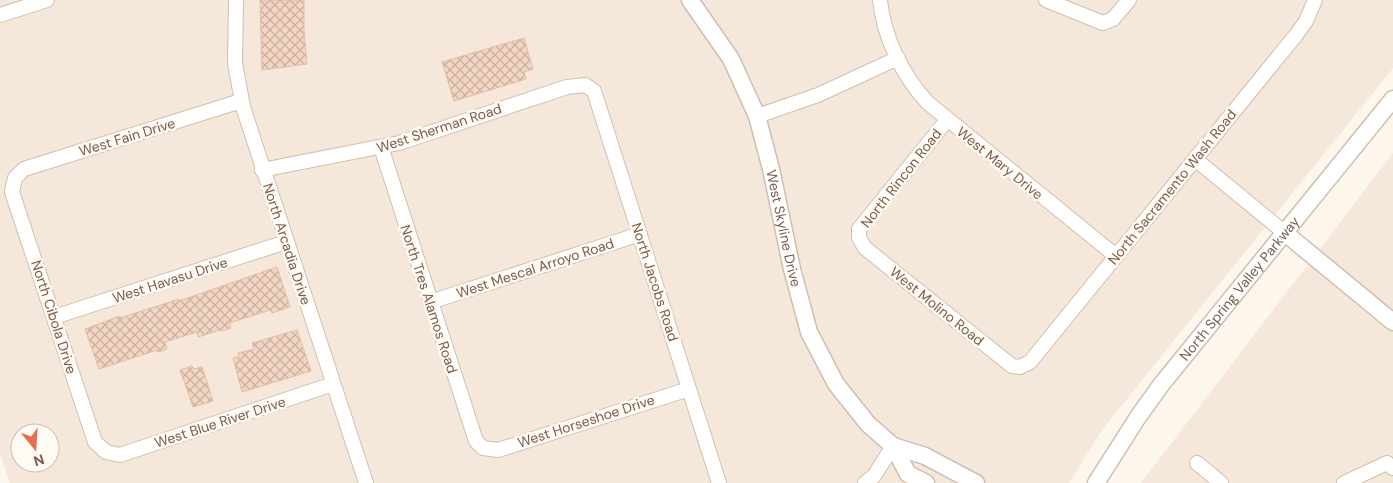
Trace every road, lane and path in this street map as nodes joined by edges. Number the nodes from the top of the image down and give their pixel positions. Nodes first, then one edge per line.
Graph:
1 (47, 0) edge
2 (236, 0) edge
3 (690, 0) edge
4 (880, 0) edge
5 (1046, 0) edge
6 (1129, 0) edge
7 (1315, 0) edge
8 (0, 16) edge
9 (898, 58) junction
10 (584, 85) joint
11 (1393, 99) edge
12 (242, 101) junction
13 (757, 116) junction
14 (947, 120) junction
15 (381, 147) junction
16 (1195, 159) junction
17 (262, 170) junction
18 (15, 178) joint
19 (1285, 233) junction
20 (640, 234) junction
21 (859, 238) joint
22 (286, 242) junction
23 (1116, 256) junction
24 (430, 302) junction
25 (54, 317) junction
26 (1393, 322) edge
27 (1020, 367) joint
28 (333, 384) junction
29 (689, 389) junction
30 (893, 446) junction
31 (484, 448) joint
32 (106, 452) joint
33 (1197, 463) dead end
34 (1390, 465) edge
35 (366, 483) edge
36 (719, 483) edge
37 (866, 483) edge
38 (926, 483) edge
39 (976, 483) edge
40 (1096, 483) edge
41 (1221, 483) edge
42 (1344, 483) edge

1 - 8 street
2 - 12 street, North Arcadia Drive
3 - 13 street, West Skyline Drive
4 - 9 street, West Mary Drive
5 - 6 street
7 - 16 street, North Sacramento Wash Road
9 - 13 street
9 - 14 street, West Mary Drive
10 - 15 street, West Sherman Road
10 - 20 street, North Jacobs Road
11 - 19 street, North Spring Valley Parkway
12 - 17 street, North Arcadia Drive
12 - 18 street, West Fain Drive
13 - 30 street, West Skyline Drive
14 - 21 street, North Rincon Road
14 - 23 street, West Mary Drive
15 - 17 street, West Sherman Road
15 - 24 street, North Tres Alamos Road
16 - 19 street
16 - 23 street, North Sacramento Wash Road
17 - 22 street, North Arcadia Drive
18 - 25 street, North Cibola Drive
19 - 26 street
19 - 40 street, North Spring Valley Parkway
20 - 24 street, West Mescal Arroyo Road
20 - 29 street, North Jacobs Road
21 - 27 street, West Molino Road
22 - 25 street, West Havasu Drive
22 - 28 street, North Arcadia Drive
23 - 27 street, North Sacramento Wash Road
24 - 31 street, North Tres Alamos Road
25 - 32 street, North Cibola Drive
28 - 32 street, West Blue River Drive
28 - 35 street, North Arcadia Drive
29 - 31 street, West Horseshoe Drive
29 - 36 street, North Jacobs Road
30 - 37 street
30 - 38 street, West Skyline Drive
30 - 39 street, West Skyline Drive
33 - 41 street
34 - 42 street

